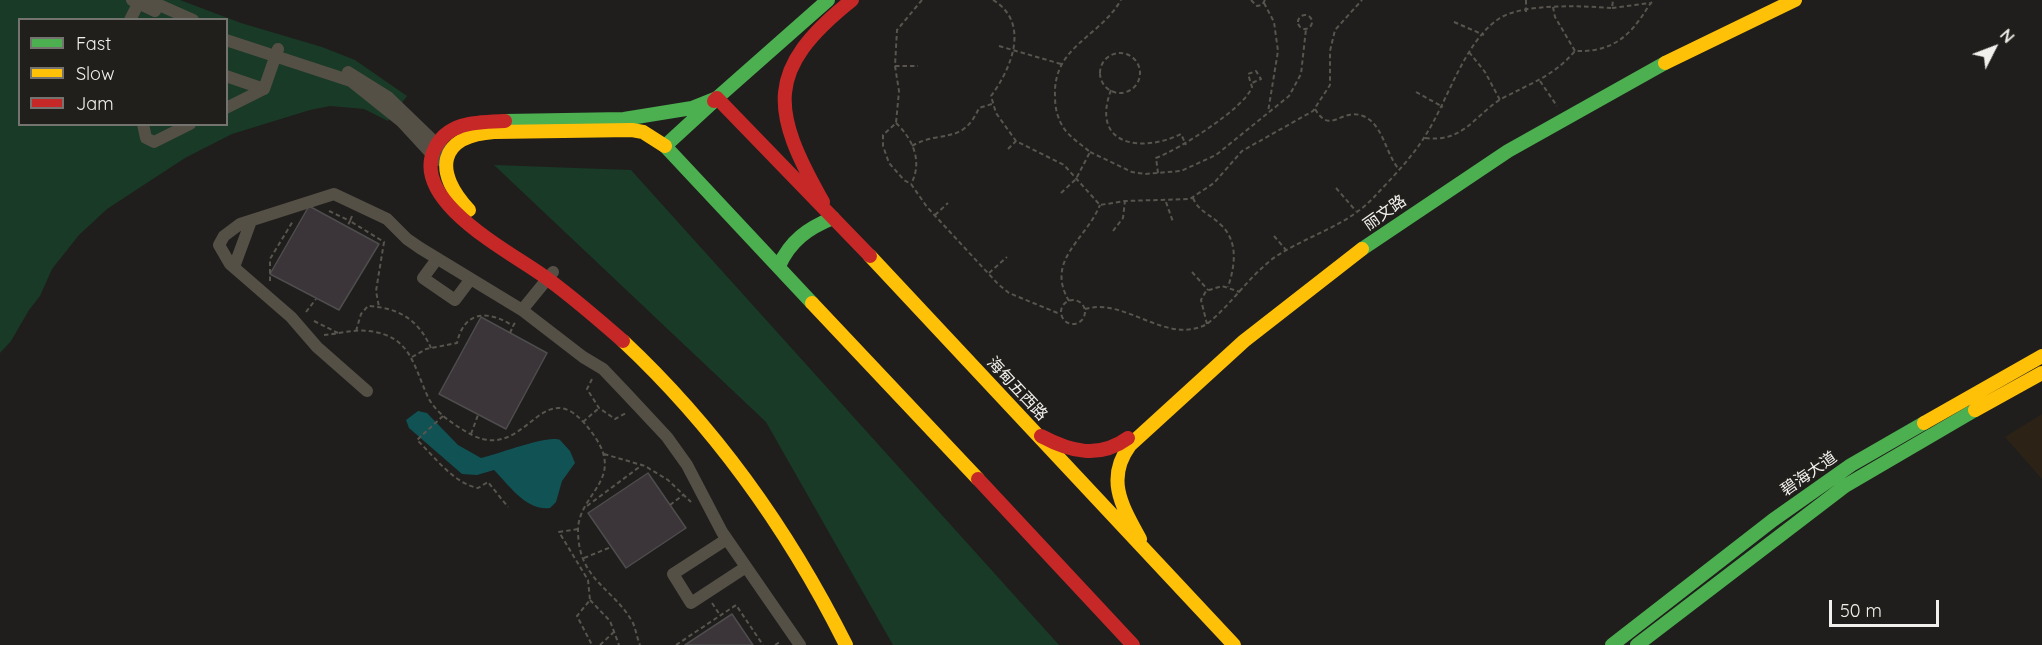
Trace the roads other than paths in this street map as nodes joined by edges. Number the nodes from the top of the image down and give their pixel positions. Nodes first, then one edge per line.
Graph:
1 (852, 0) edge
2 (1778, 0) edge
3 (1795, 0) edge
4 (140, 1) edge
5 (824, 3) edge
6 (131, 18) edge
7 (170, 18) edge
8 (187, 18) edge
9 (228, 33) edge
10 (228, 40) edge
11 (277, 52) junction
12 (228, 77) edge
13 (264, 89) junction
14 (717, 98) junction
15 (228, 107) edge
16 (144, 126) edge
17 (185, 126) edge
18 (665, 146) junction
19 (434, 149) junction
20 (446, 162) junction
21 (831, 215) junction
22 (251, 221) junction
23 (437, 259) junction
24 (779, 266) junction
25 (234, 267) junction
26 (550, 276) junction
27 (470, 280) junction
28 (522, 310) junction
29 (2042, 356) edge
30 (2042, 373) edge
31 (367, 391) dead end
32 (1036, 434) junction
33 (727, 539) junction
34 (1146, 550) junction
35 (746, 567) junction
36 (800, 645) edge
37 (846, 645) edge
38 (854, 645) edge
39 (1133, 645) edge
40 (1234, 645) edge
41 (1612, 645) edge
42 (1637, 645) edge

1 - 21 street
2 - 32 street, 丽文路
3 - 34 street, 丽文路
4 - 6 street
4 - 7 street
4 - 8 street
5 - 14 street
9 - 11 street
10 - 11 street
11 - 13 street
11 - 19 street
12 - 13 street
13 - 15 street
14 - 18 street
14 - 19 street
14 - 21 street, 海甸五西路
16 - 17 street
18 - 20 street
18 - 24 street
19 - 20 street
19 - 26 street
20 - 26 street
21 - 24 street
21 - 32 street, 海甸五西路
22 - 23 street
22 - 25 street
22 - 25 street
23 - 27 street
23 - 27 street
24 - 39 street
25 - 31 street
26 - 28 street
26 - 37 street
26 - 38 street
27 - 28 street
28 - 33 street
29 - 41 street, 碧海大道
30 - 42 street, 碧海大道
32 - 34 street, 海甸五西路
33 - 35 street
33 - 35 street
34 - 40 street, 海甸五西路
35 - 36 street

